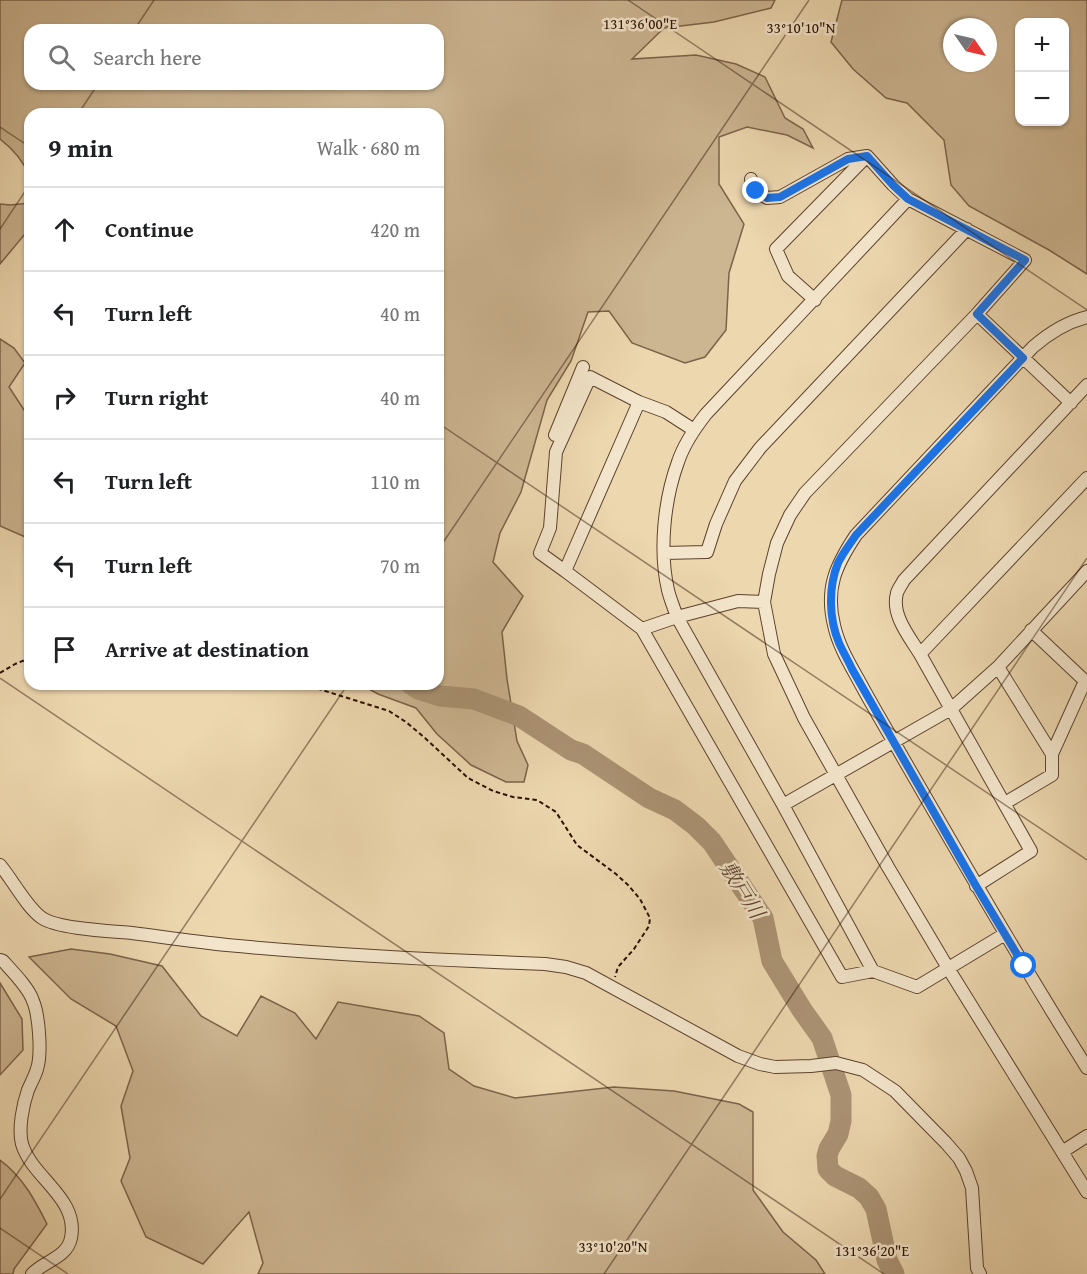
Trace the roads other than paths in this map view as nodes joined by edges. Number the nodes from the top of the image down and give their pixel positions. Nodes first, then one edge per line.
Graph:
1 (867, 156) junction
2 (751, 179) dead end
3 (908, 199) junction
4 (967, 230) junction
5 (815, 300) junction
6 (977, 314) junction
7 (1087, 317) edge
8 (1023, 358) junction
9 (583, 367) dead end
10 (1087, 385) edge
11 (639, 402) junction
12 (1071, 402) junction
13 (694, 430) junction
14 (556, 452) junction
15 (1087, 478) edge
16 (664, 553) junction
17 (565, 571) junction
18 (1087, 571) edge
19 (764, 602) junction
20 (676, 617) junction
21 (642, 629) junction
22 (1031, 630) junction
23 (920, 654) junction
24 (998, 667) junction
25 (951, 709) junction
26 (894, 742) junction
27 (1052, 754) junction
28 (836, 774) junction
29 (1005, 803) junction
30 (783, 805) junction
31 (0, 865) edge
32 (976, 886) junction
33 (1005, 934) junction
34 (0, 960) edge
35 (948, 968) junction
36 (873, 971) junction
37 (1087, 1068) edge
38 (1087, 1136) edge
39 (1062, 1152) junction
40 (1087, 1191) edge
41 (32, 1274) edge
42 (980, 1274) edge

1 - 2 street
1 - 3 street
1 - 5 street
3 - 4 street
3 - 5 street
4 - 6 street
4 - 16 street
5 - 13 street
6 - 8 street
6 - 19 street
7 - 8 street
8 - 12 street
8 - 26 street
9 - 14 street
10 - 12 street
11 - 13 street
11 - 14 street
11 - 17 street
12 - 23 street
13 - 16 street
14 - 17 street
15 - 23 street
16 - 20 street
17 - 21 street
18 - 22 street
19 - 20 street
19 - 28 street
20 - 21 street
20 - 30 street
21 - 36 street
22 - 24 street
22 - 27 street
23 - 25 street
24 - 25 street
24 - 27 street
25 - 26 street
25 - 29 street
26 - 28 street
26 - 32 street
27 - 29 street
28 - 30 street
28 - 35 street
29 - 32 street
30 - 36 street
31 - 42 street
32 - 33 street
33 - 35 street
33 - 37 street
34 - 41 street
35 - 36 street
35 - 39 street
38 - 39 street
39 - 40 street

